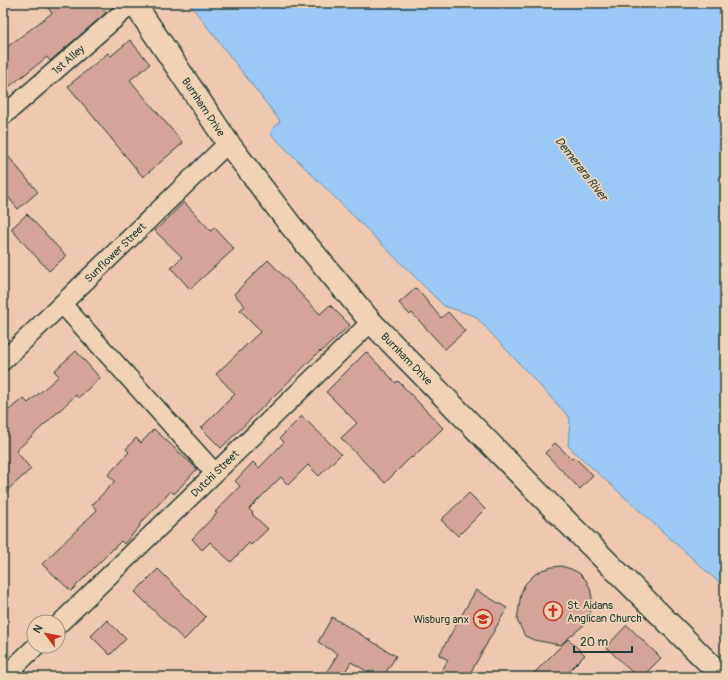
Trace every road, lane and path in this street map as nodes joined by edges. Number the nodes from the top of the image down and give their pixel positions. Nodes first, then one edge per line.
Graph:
1 (133, 3) edge
2 (3, 116) edge
3 (228, 143) junction
4 (62, 304) junction
5 (371, 322) junction
6 (3, 361) edge
7 (215, 473) junction
8 (66, 617) edge
9 (28, 654) edge
10 (4, 677) edge
11 (723, 677) edge

1 - 2 street, 1st Alley
1 - 3 street, Burnham Drive
3 - 4 street, Sunflower Street
3 - 5 street, Burnham Drive
4 - 6 street, Sunflower Street
4 - 7 street
5 - 7 street, Dutchi Street
5 - 11 street, Burnham Drive
7 - 8 street, Dutchi Street
9 - 10 street

